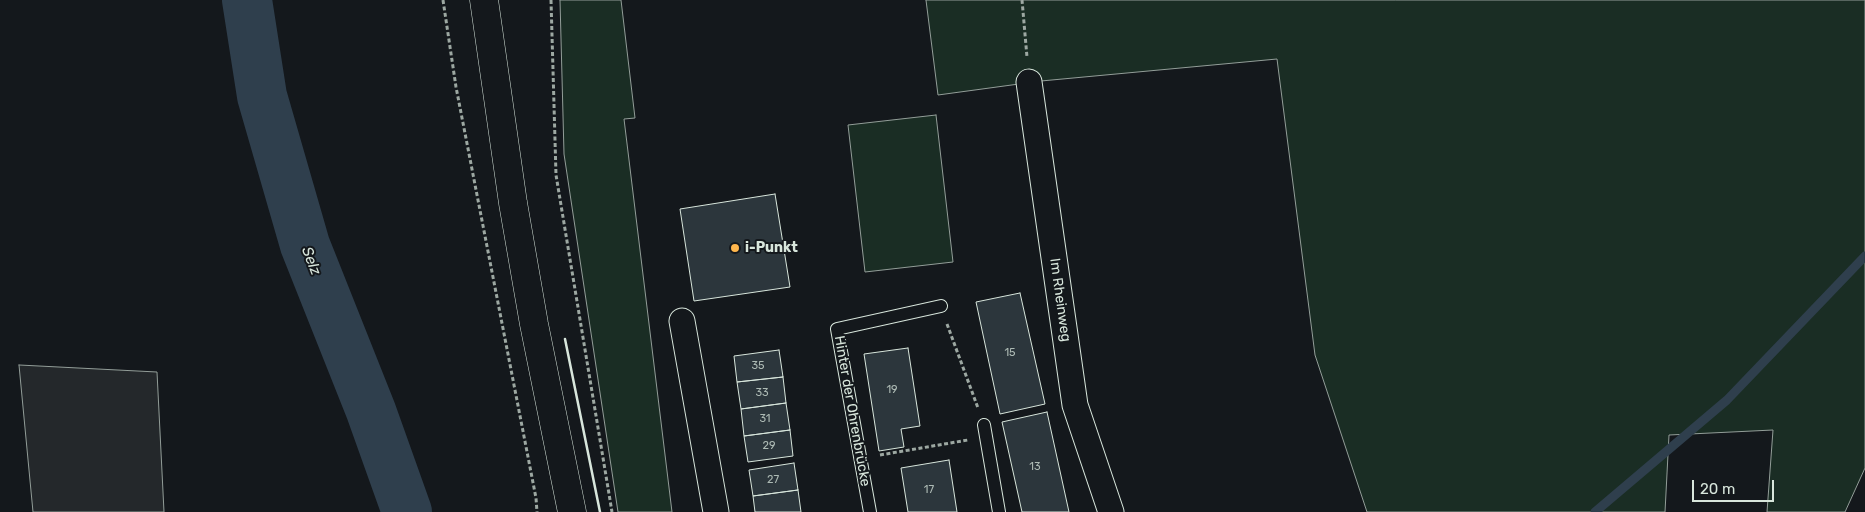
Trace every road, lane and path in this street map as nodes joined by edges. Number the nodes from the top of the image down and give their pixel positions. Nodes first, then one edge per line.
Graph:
1 (443, 0) edge
2 (484, 0) edge
3 (551, 0) edge
4 (1022, 0) edge
5 (1029, 82) joint
6 (941, 306) joint
7 (682, 321) dead end
8 (985, 431) junction
9 (860, 458) junction
10 (537, 512) edge
11 (572, 512) edge
12 (612, 512) edge
13 (716, 512) edge
14 (870, 512) edge
15 (999, 512) edge
16 (1111, 512) edge

1 - 10 path
2 - 11 main road
3 - 12 path
4 - 5 path
5 - 16 street, Im Rheinweg
6 - 8 path
6 - 9 lane, Hinter der Ohrenbrücke
7 - 13 street
8 - 9 path
8 - 15 lane
9 - 14 lane, Hinter der Ohrenbrücke

